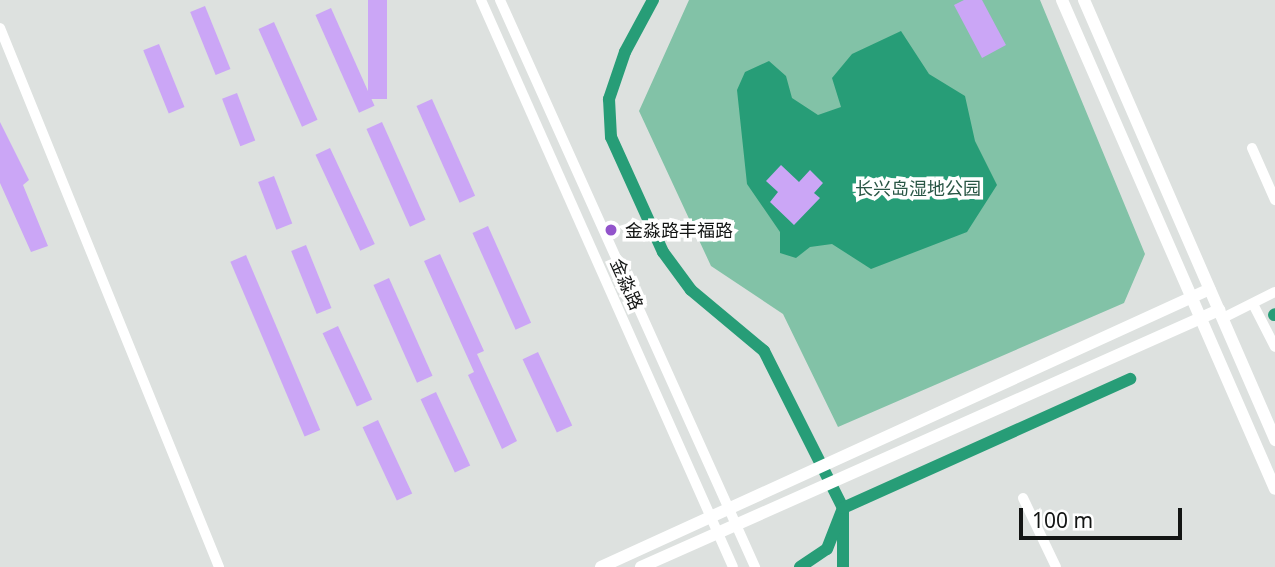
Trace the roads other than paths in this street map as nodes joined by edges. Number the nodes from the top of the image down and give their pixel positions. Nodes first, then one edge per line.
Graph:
1 (481, 0) edge
2 (500, 0) edge
3 (1062, 0) edge
4 (1084, 0) edge
5 (0, 28) edge
6 (1252, 148) dead end
7 (1275, 200) edge
8 (1210, 289) junction
9 (1275, 292) edge
10 (1191, 297) junction
11 (1253, 303) junction
12 (1221, 314) junction
13 (1200, 317) junction
14 (1275, 347) edge
15 (1275, 440) edge
16 (1275, 489) edge
17 (1023, 498) dead end
18 (727, 509) junction
19 (710, 517) junction
20 (736, 523) junction
21 (717, 532) junction
22 (219, 567) edge
23 (601, 567) edge
24 (641, 567) edge
25 (733, 567) edge
26 (755, 567) edge
27 (1056, 567) edge

1 - 19 street, 金淼路
2 - 18 street, 金淼路
3 - 10 street
4 - 8 street
5 - 22 street
6 - 7 street
8 - 10 street
8 - 12 street
9 - 11 street
10 - 13 street
10 - 18 street
11 - 12 street
11 - 14 street
12 - 13 street
12 - 15 street
13 - 16 street
13 - 20 street
17 - 27 street
18 - 19 street
18 - 20 street, 金淼路
19 - 21 street, 金淼路
19 - 23 street
20 - 21 street
20 - 26 street, 金淼路
21 - 24 street
21 - 25 street, 金淼路

